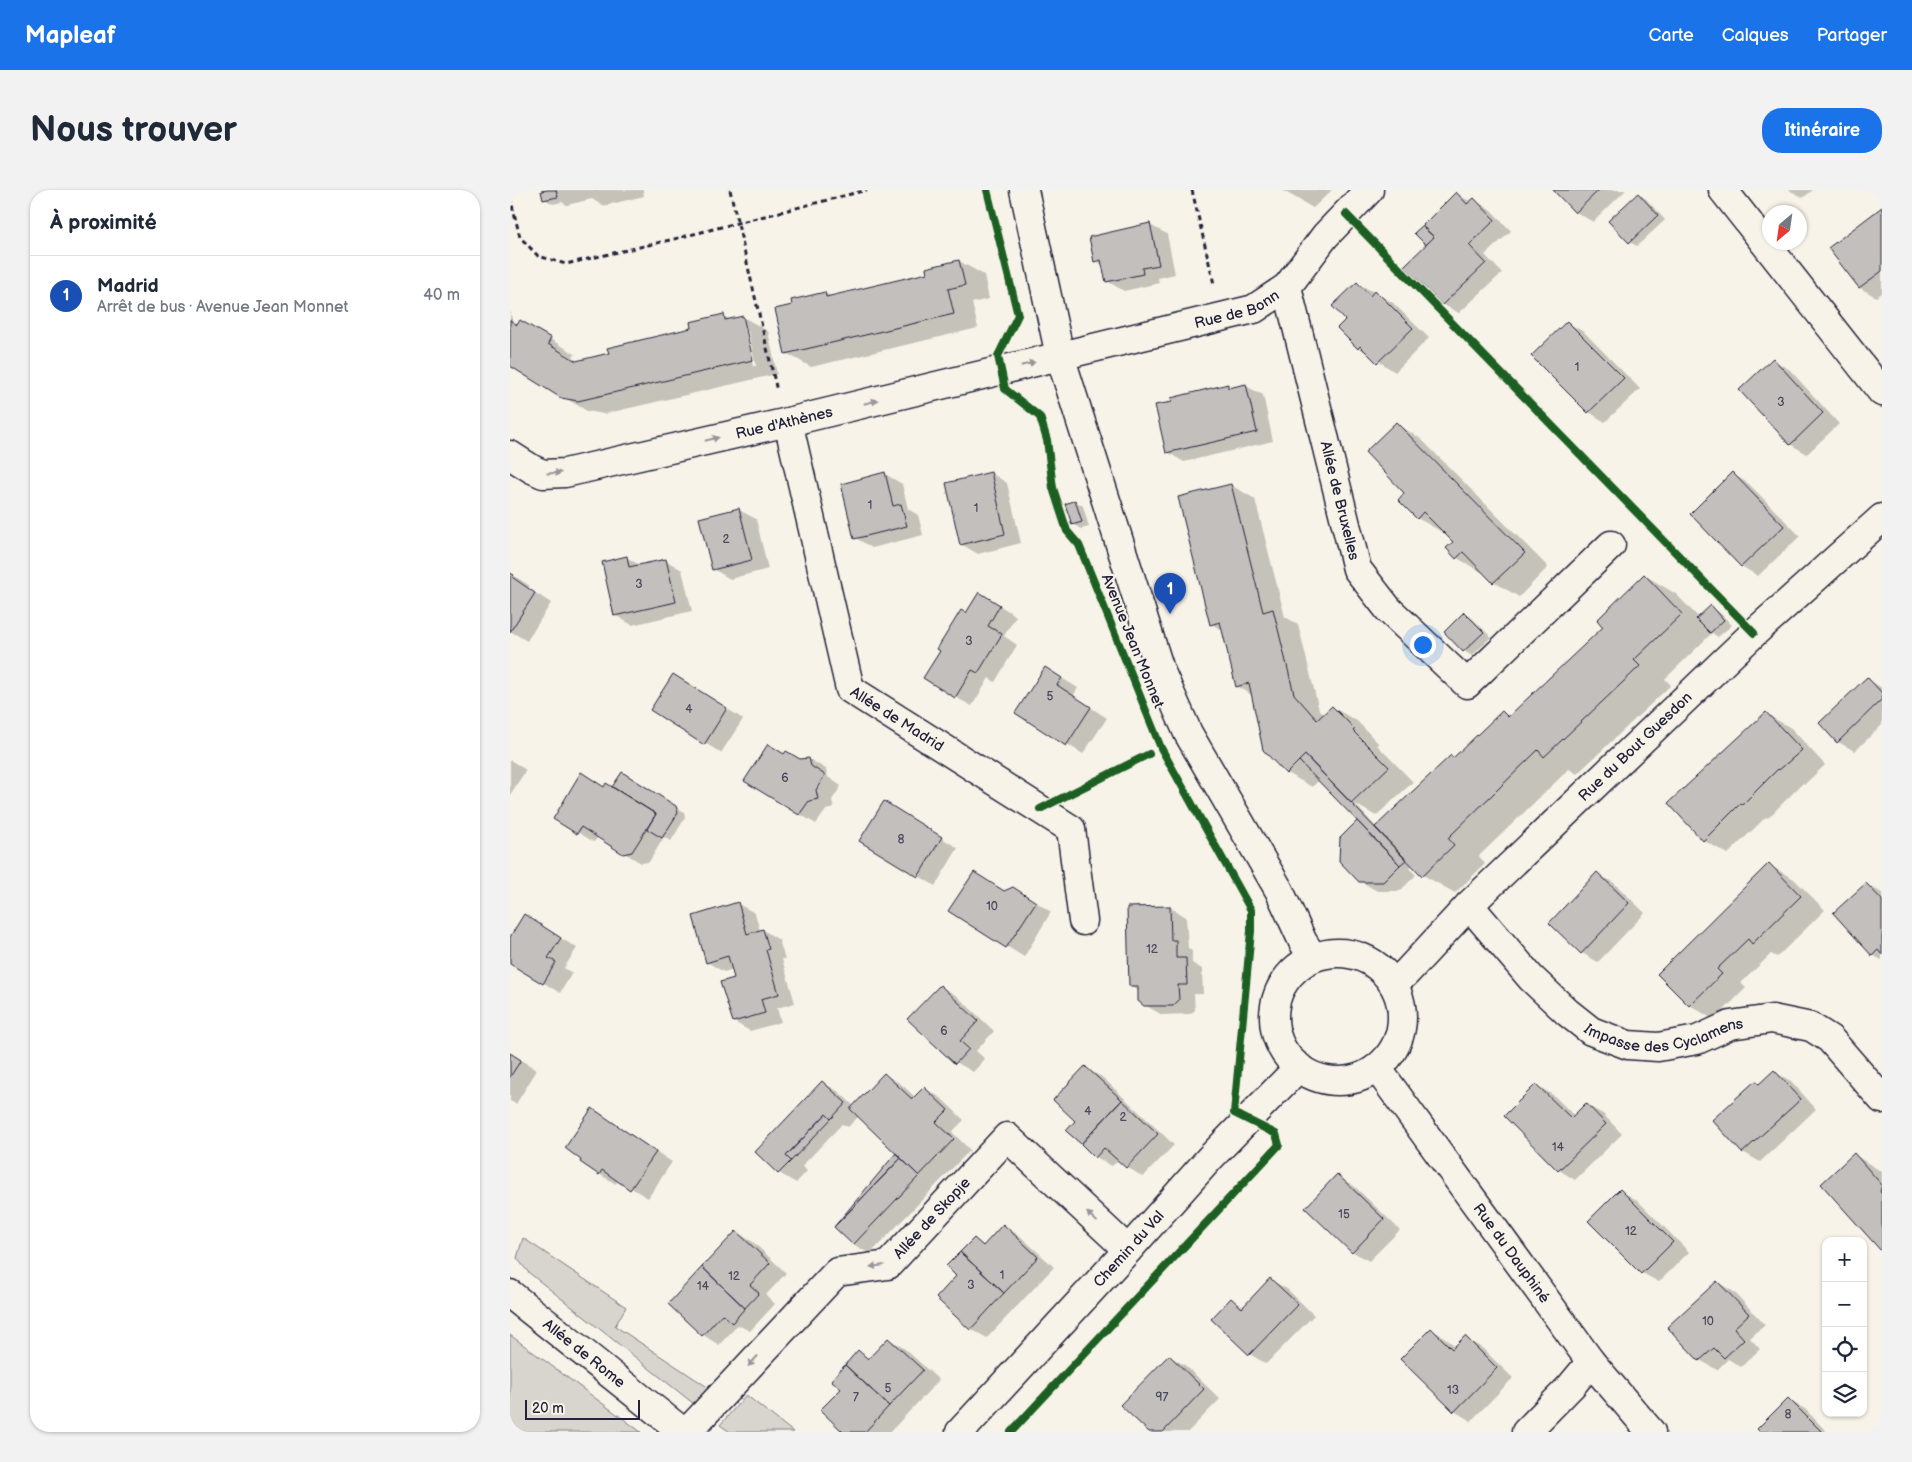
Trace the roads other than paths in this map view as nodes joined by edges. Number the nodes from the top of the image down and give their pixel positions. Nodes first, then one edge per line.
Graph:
1 (1024, 190) edge
2 (1369, 190) edge
3 (1723, 190) edge
4 (1287, 287) junction
5 (1060, 356) junction
6 (1882, 392) edge
7 (788, 422) junction
8 (510, 455) edge
9 (1882, 518) edge
10 (1611, 545) dead end
11 (1469, 905) junction
12 (1083, 921) dead end
13 (1313, 957) junction
14 (1394, 983) junction
15 (1299, 1067) junction
16 (1377, 1068) junction
17 (1882, 1099) edge
18 (1128, 1250) junction
19 (510, 1294) edge
20 (1591, 1362) junction
21 (683, 1432) edge
22 (687, 1432) edge
23 (960, 1432) edge
24 (1526, 1432) edge
25 (1651, 1432) edge

1 - 5 street, Avenue Jean Monnet
2 - 4 street, Rue de Bonn
3 - 6 street
4 - 5 street, Rue de Bonn
4 - 10 street, Allée de Bruxelles
7 -> 5 street, Rue d'Athènes
5 - 13 street, Avenue Jean Monnet
8 -> 7 street, Rue d'Athènes
7 - 12 street, Allée de Madrid
9 - 11 street, Rue du Bout Guesdon
11 - 14 street, Rue du Bout Guesdon
11 - 17 street, Impasse des Cyclamens
13 - 14 street
13 - 15 street
14 - 16 street
15 - 16 street
15 - 18 street, Chemin du Val
16 - 20 street, Rue du Dauphiné
18 -> 22 street, Allée de Skopje
18 - 23 street, Chemin du Val
19 - 21 street, Allée de Rome
20 - 24 street
20 - 25 street, Rue du Dauphiné

